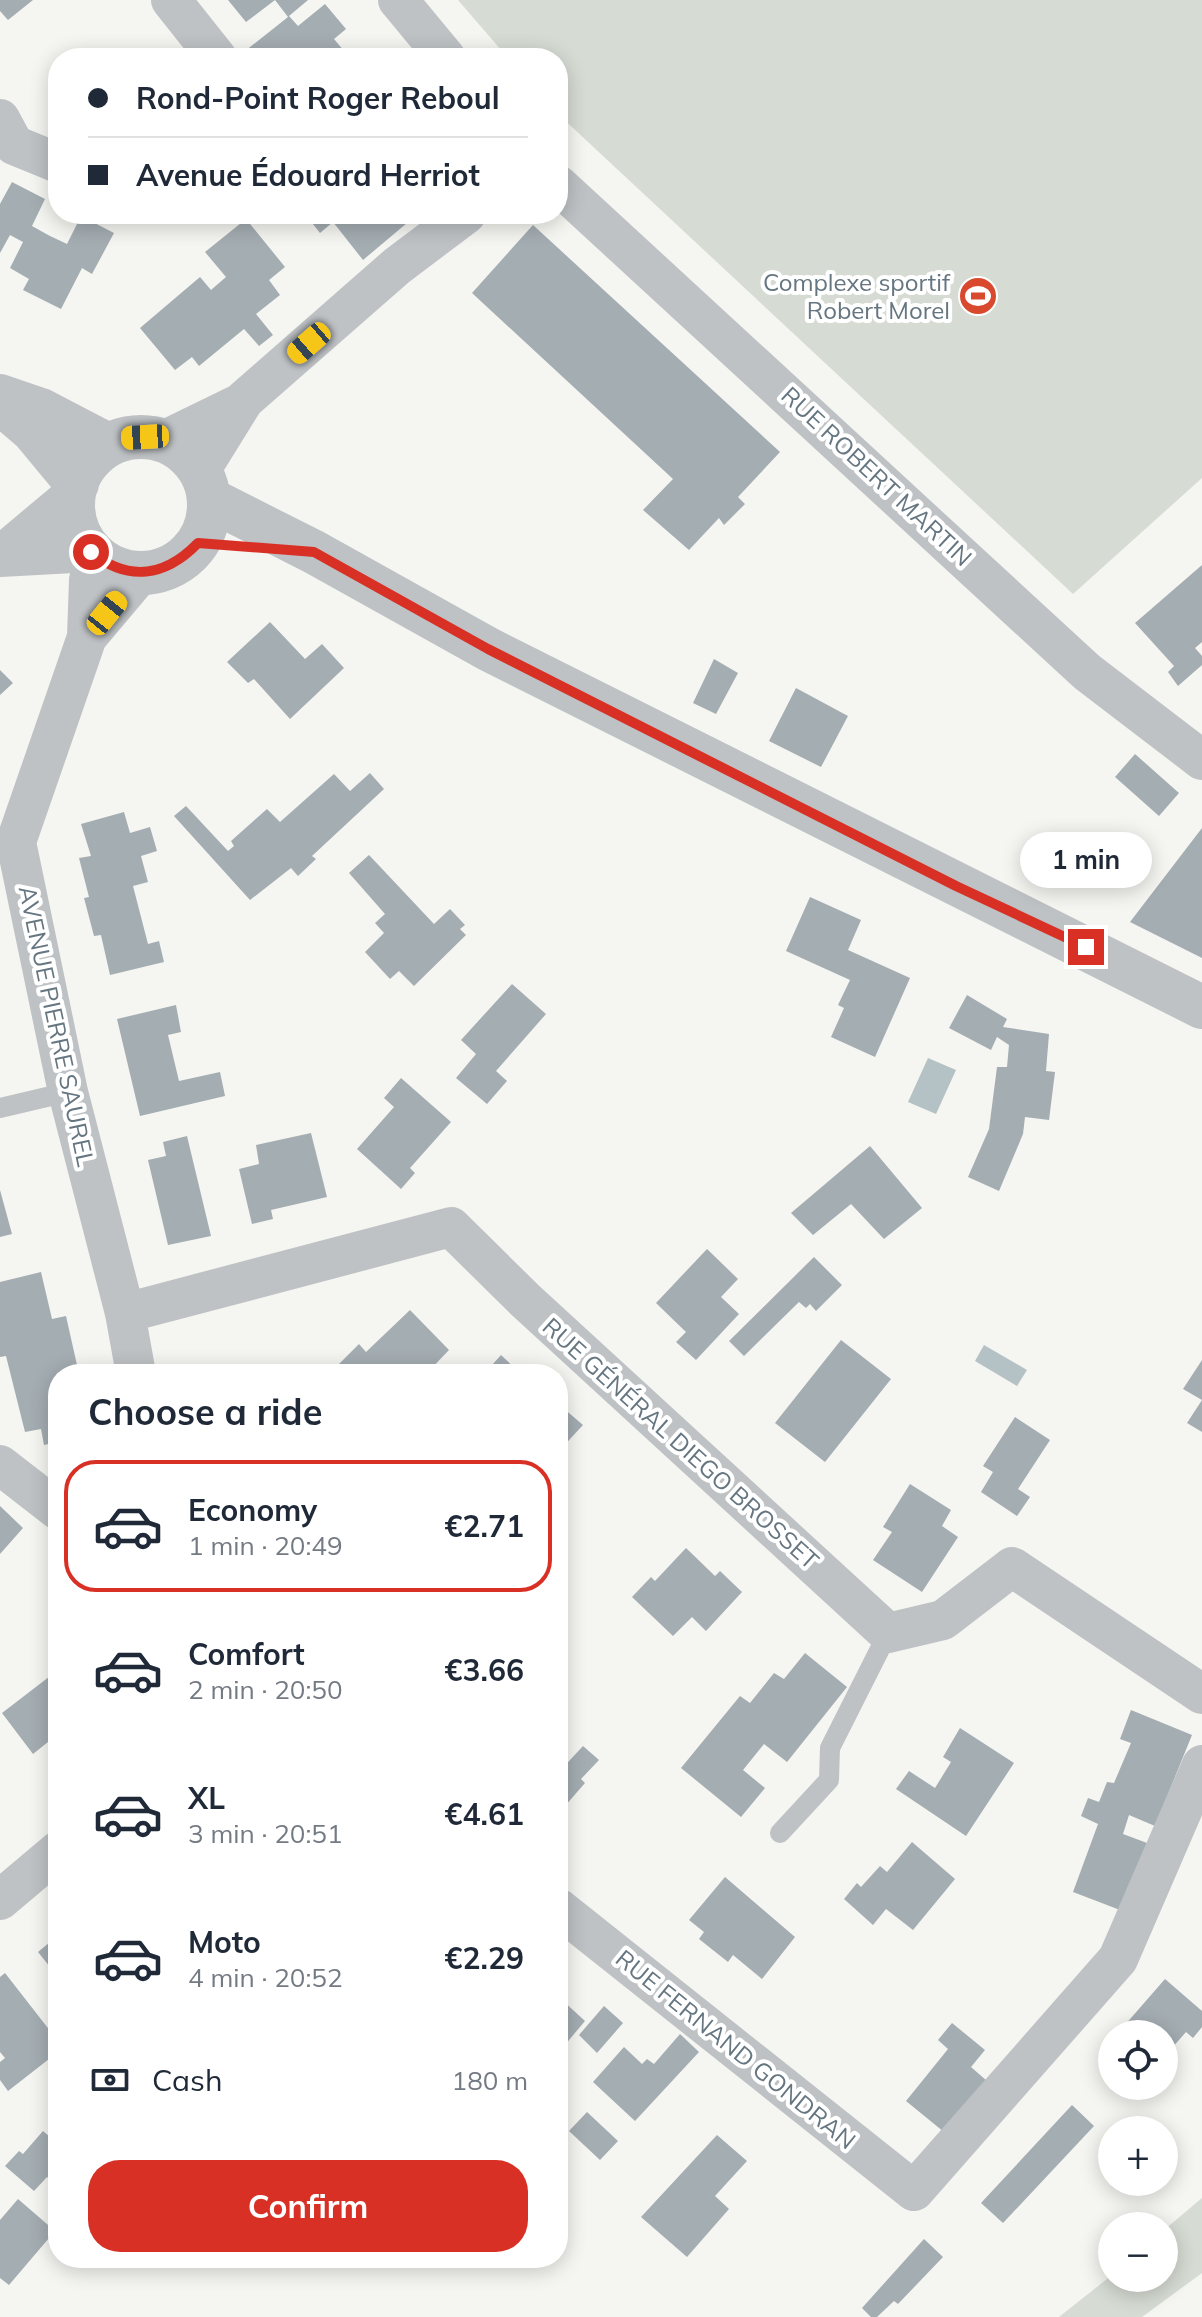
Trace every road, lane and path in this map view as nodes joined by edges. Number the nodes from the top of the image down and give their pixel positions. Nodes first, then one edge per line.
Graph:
1 (171, 0) edge
2 (398, 0) edge
3 (209, 48) edge
4 (438, 48) edge
5 (0, 119) edge
6 (48, 159) edge
7 (568, 194) edge
8 (453, 224) edge
9 (0, 399) edge
10 (241, 403) junction
11 (163, 441) junction
12 (108, 445) junction
13 (204, 485) junction
14 (75, 489) junction
15 (198, 543) junction
16 (314, 552) junction
17 (93, 554) junction
18 (0, 557) edge
19 (141, 573) junction
20 (87, 637) junction
21 (1202, 760) edge
22 (1202, 1007) edge
23 (68, 1092) junction
24 (0, 1108) edge
25 (125, 1313) junction
26 (134, 1364) edge
27 (0, 1465) edge
28 (48, 1502) edge
29 (888, 1633) junction
30 (1202, 1694) edge
31 (1202, 1765) edge
32 (780, 1833) dead end
33 (48, 1859) edge
34 (0, 1900) edge
35 (568, 1916) edge

1 - 3 street
2 - 4 street
5 - 6 street
7 - 21 street, RUE ROBERT MARTIN
8 - 10 street
9 - 12 street
9 - 14 street
10 - 11 street
10 - 13 street
11 - 12 street
11 - 13 street
12 - 14 street
13 - 15 street
13 - 16 street
14 - 17 street
14 - 18 street
15 - 16 street
15 - 19 street
16 - 22 street
17 - 18 street
17 - 19 street
17 - 20 street, AVENUE PIERRE SAUREL
19 - 20 street, AVENUE PIERRE SAUREL
20 - 23 street, AVENUE PIERRE SAUREL
23 - 24 lane
23 - 25 street, AVENUE PIERRE SAUREL
25 - 26 street, AVENUE PIERRE SAUREL
25 - 29 street, RUE GÉNÉRAL DIEGO BROSSET
27 - 28 street
29 - 30 street
29 - 32 lane
31 - 35 street, RUE FERNAND GONDRAN
33 - 34 street

